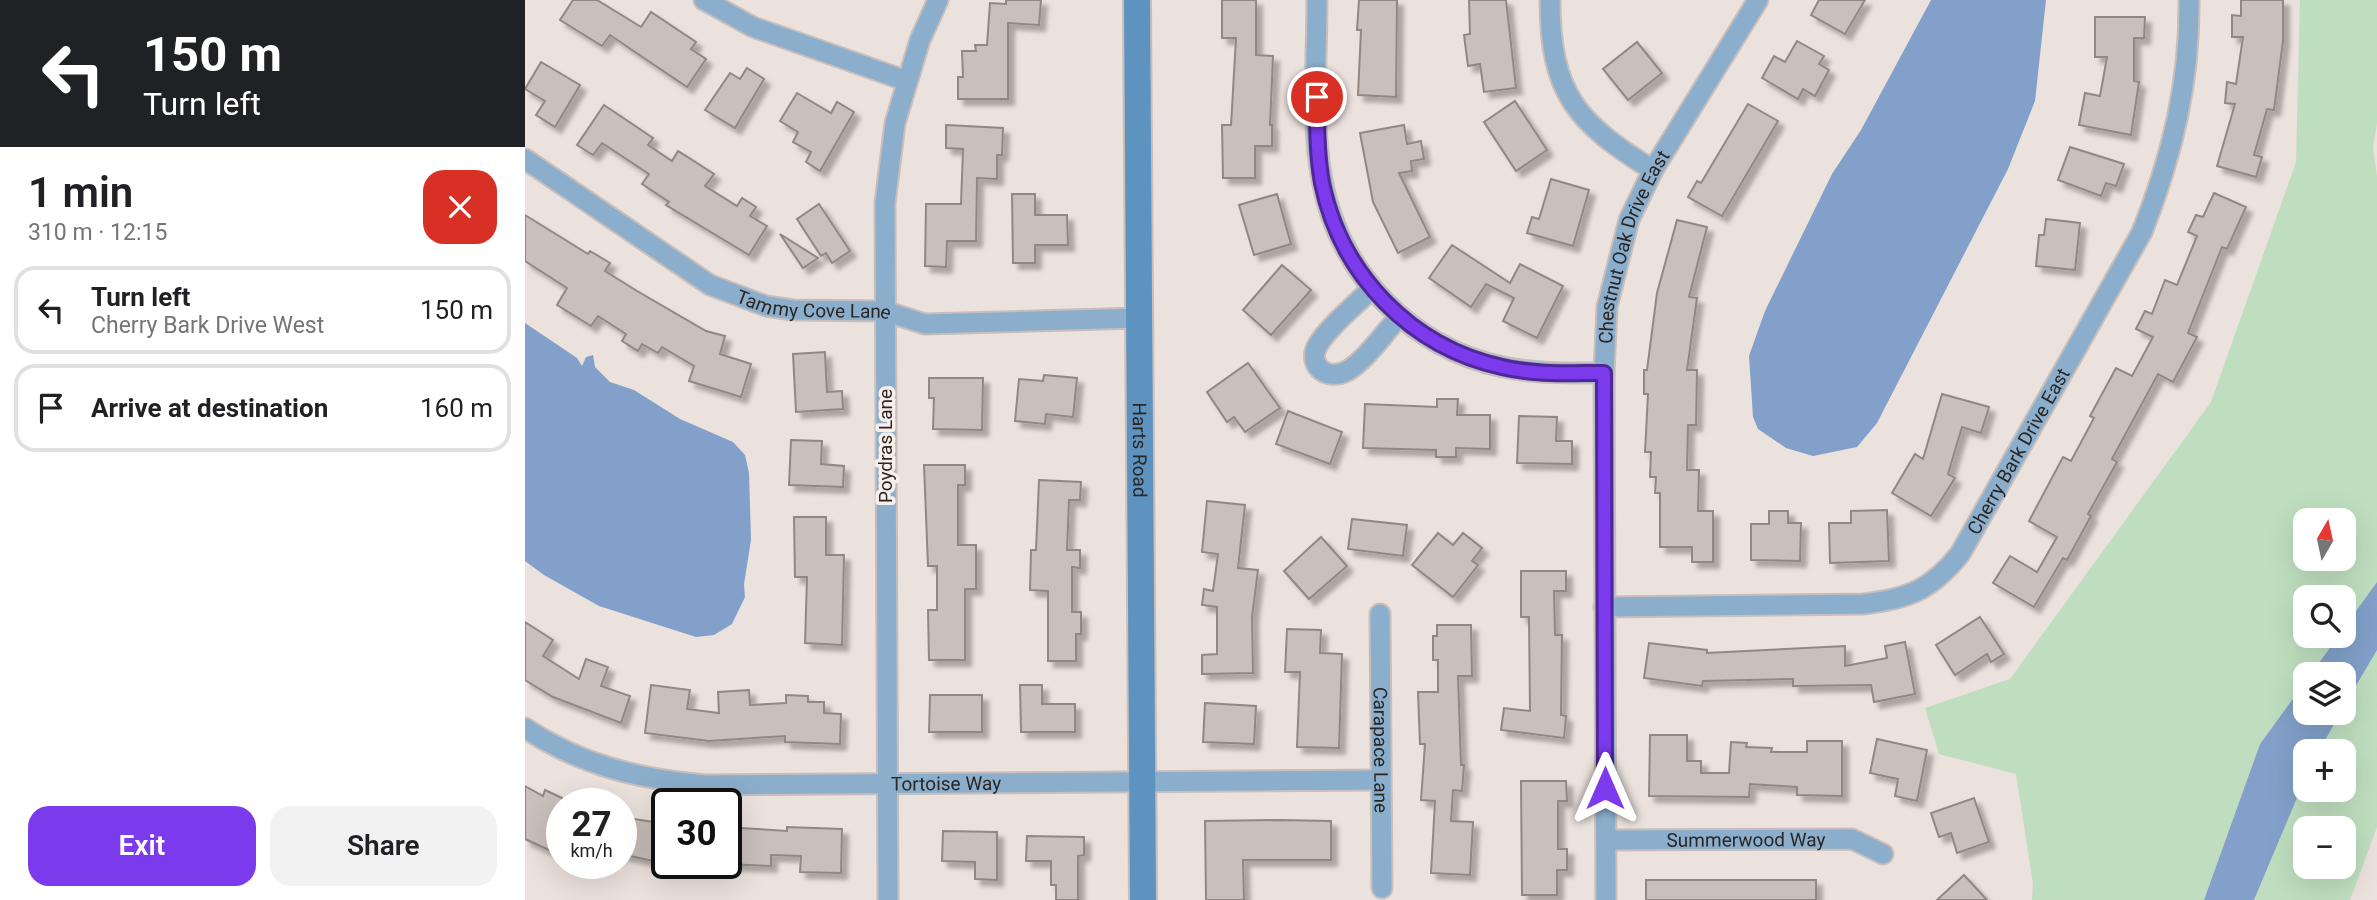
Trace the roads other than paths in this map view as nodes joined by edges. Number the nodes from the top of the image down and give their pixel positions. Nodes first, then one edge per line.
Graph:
1 (704, 0) edge
2 (938, 0) edge
3 (1137, 0) edge
4 (1317, 0) edge
5 (1550, 0) edge
6 (1758, 0) edge
7 (2189, 0) edge
8 (907, 81) junction
9 (525, 159) edge
10 (1653, 170) junction
11 (1371, 289) junction
12 (884, 312) junction
13 (1399, 317) junction
14 (1140, 318) junction
15 (1604, 373) junction
16 (1604, 607) junction
17 (1380, 614) dead end
18 (525, 728) edge
19 (1380, 780) junction
20 (887, 783) junction
21 (1142, 783) junction
22 (1606, 840) junction
23 (1884, 854) dead end
24 (1382, 888) dead end
25 (888, 900) edge
26 (1143, 900) edge
27 (1606, 900) edge

1 - 8 street
2 - 8 street, Poydras Lane
3 - 14 street, Harts Road
4 - 11 street
5 - 10 street
6 - 10 street, Chestnut Oak Drive East
7 - 16 street, Cherry Bark Drive East
8 - 12 street, Poydras Lane
9 - 12 street, Tammy Cove Lane
10 - 15 street, Chestnut Oak Drive East
11 - 13 street
11 - 13 street
12 - 14 street, Tammy Cove Lane
12 - 20 street, Poydras Lane
13 - 15 street
14 - 21 street, Harts Road
15 - 16 street, Chestnut Oak Drive East
16 - 22 street, Chestnut Oak Drive East
17 - 19 street, Carapace Lane
18 - 20 street, Tortoise Way
19 - 21 street, Tortoise Way
19 - 24 street, Carapace Lane
20 - 21 street, Tortoise Way
20 - 25 street, Poydras Lane
21 - 26 street, Harts Road
22 - 23 street, Summerwood Way
22 - 27 street, Chestnut Oak Drive East

